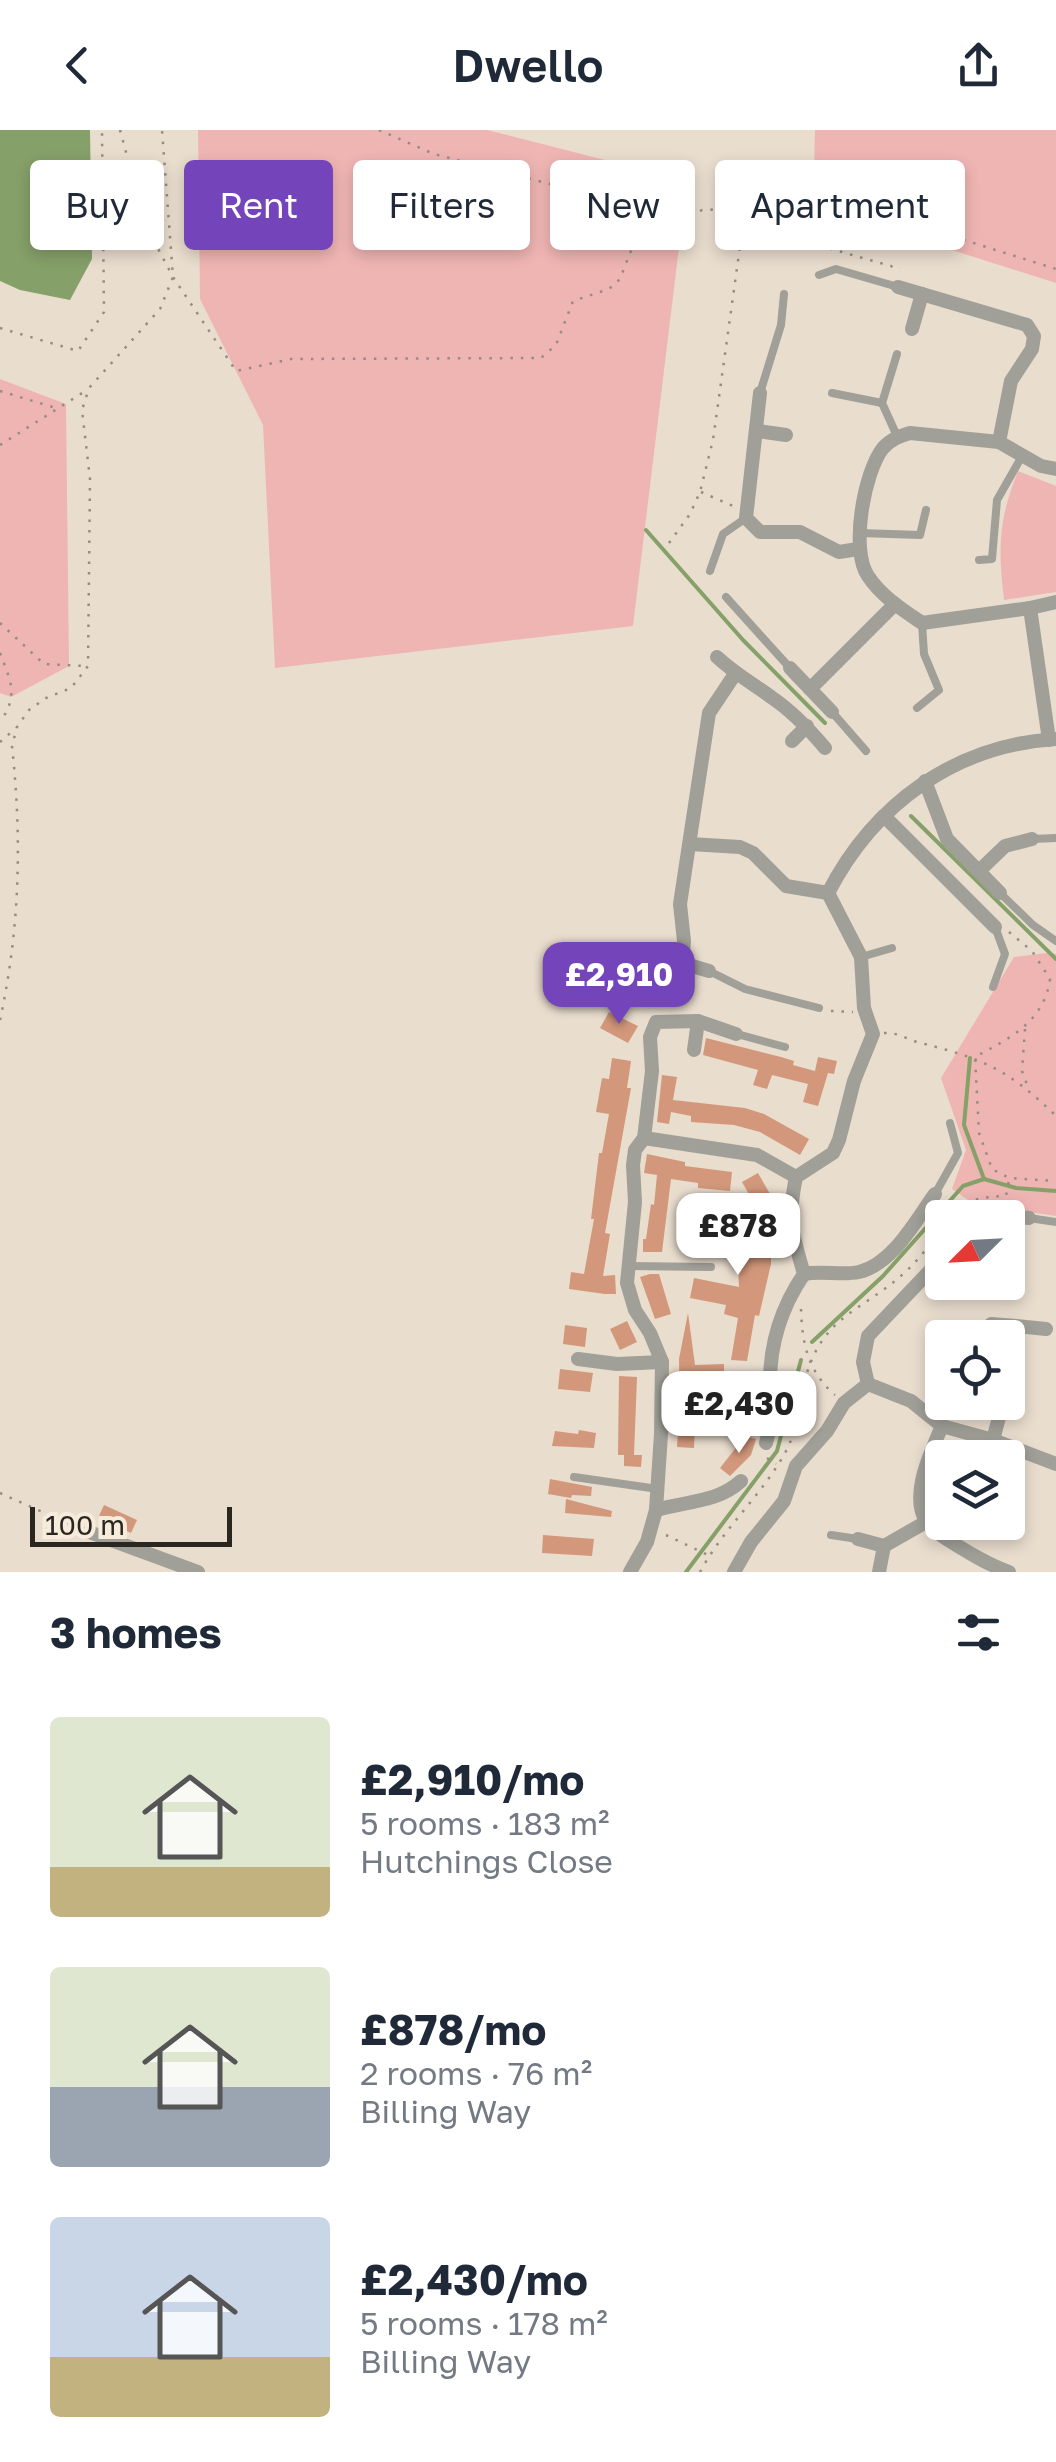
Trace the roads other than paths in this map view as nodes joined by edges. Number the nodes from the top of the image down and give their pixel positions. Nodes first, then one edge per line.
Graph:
1 (819, 275) dead end
2 (898, 287) joint
3 (784, 294) dead end
4 (922, 294) junction
5 (912, 329) dead end
6 (898, 354) dead end
7 (760, 393) joint
8 (832, 393) dead end
9 (882, 403) junction
10 (758, 430) junction
11 (786, 435) dead end
12 (897, 436) junction
13 (999, 442) junction
14 (1022, 456) junction
15 (1056, 469) edge
16 (926, 510) dead end
17 (746, 515) junction
18 (860, 533) junction
19 (858, 549) junction
20 (980, 560) dead end
21 (710, 570) dead end
22 (726, 597) dead end
23 (1056, 602) edge
24 (895, 604) junction
25 (1030, 608) junction
26 (922, 622) junction
27 (718, 657) dead end
28 (790, 668) joint
29 (734, 674) junction
30 (810, 689) junction
31 (917, 708) dead end
32 (832, 712) joint
33 (807, 726) junction
34 (1052, 739) edge
35 (792, 741) dead end
36 (826, 748) dead end
37 (866, 752) dead end
38 (924, 781) junction
39 (884, 816) junction
40 (1056, 838) edge
41 (1032, 840) joint
42 (690, 844) junction
43 (978, 871) junction
44 (828, 893) junction
45 (1000, 893) joint
46 (995, 927) joint
47 (1056, 941) edge
48 (892, 948) dead end
49 (862, 957) junction
50 (653, 962) dead end
51 (682, 963) junction
52 (709, 971) joint
53 (993, 987) dead end
54 (819, 1008) road end
55 (698, 1021) junction
56 (736, 1034) joint
57 (785, 1047) dead end
58 (694, 1050) dead end
59 (950, 1123) dead end
60 (644, 1138) junction
61 (796, 1177) junction
62 (935, 1194) joint
63 (1025, 1218) edge
64 (1029, 1218) joint
65 (1056, 1222) edge
66 (628, 1266) junction
67 (711, 1267) dead end
68 (804, 1274) junction
69 (925, 1276) edge
70 (1025, 1327) edge
71 (1046, 1329) dead end
72 (578, 1359) dead end
73 (662, 1362) junction
74 (868, 1384) junction
75 (998, 1420) edge
76 (942, 1426) junction
77 (936, 1440) edge
78 (993, 1440) joint
79 (766, 1450) road end
80 (1025, 1452) edge
81 (1056, 1464) edge
82 (925, 1474) edge
83 (574, 1477) dead end
84 (742, 1480) dead end
85 (658, 1489) junction
86 (656, 1510) junction
87 (925, 1520) edge
88 (925, 1523) edge
89 (88, 1532) road end
90 (831, 1534) dead end
91 (858, 1539) joint
92 (948, 1540) edge
93 (884, 1546) junction
94 (980, 1566) edge
95 (198, 1572) edge
96 (630, 1572) edge
97 (734, 1572) edge
98 (879, 1572) edge
99 (1009, 1572) edge

1 - 2 lane
2 - 4 street
3 - 7 lane
4 - 5 street
4 - 13 street
6 - 9 lane
7 - 10 street
8 - 9 lane
9 - 12 lane
10 - 11 street
10 - 17 street
12 - 13 street
12 - 18 street
13 - 14 street
14 - 15 street
14 - 20 lane
16 - 18 lane
17 - 19 street
17 - 21 lane
18 - 19 street
19 - 24 street
22 - 28 lane
23 - 25 street
24 - 26 street
24 - 30 street
25 - 26 street
25 - 34 street
26 - 31 lane
27 - 29 street
28 - 30 street
29 - 33 street
29 - 42 street
30 - 32 street
32 - 37 lane
33 - 35 street
33 - 36 street
34 - 38 street
38 - 39 street
38 - 43 street
39 - 44 street
39 - 46 street
40 - 41 lane
41 - 43 street
42 - 44 street
42 - 51 street
43 - 45 street
44 - 49 street
45 - 47 lane
46 - 53 lane
48 - 49 lane
49 - 61 street
50 - 51 street
51 - 52 street
52 - 54 lane
55 - 56 street
55 - 58 street
55 - 60 street
56 - 57 lane
59 - 62 lane
60 - 61 street
60 - 66 street
61 - 68 street
62 - 68 street
63 - 64 street
64 - 65 lane
66 - 67 lane
66 - 73 street
68 - 79 street
69 - 74 street
70 - 71 street
72 - 73 street
73 - 85 street
74 - 76 street
74 - 97 street
75 - 78 street
76 - 77 street
76 - 78 street
80 - 81 street
82 - 87 street
83 - 85 lane
84 - 86 street
85 - 86 street
86 - 96 street
88 - 93 street
89 - 95 street
90 - 91 lane
91 - 93 street
92 - 94 street
93 - 98 street
94 - 99 street

